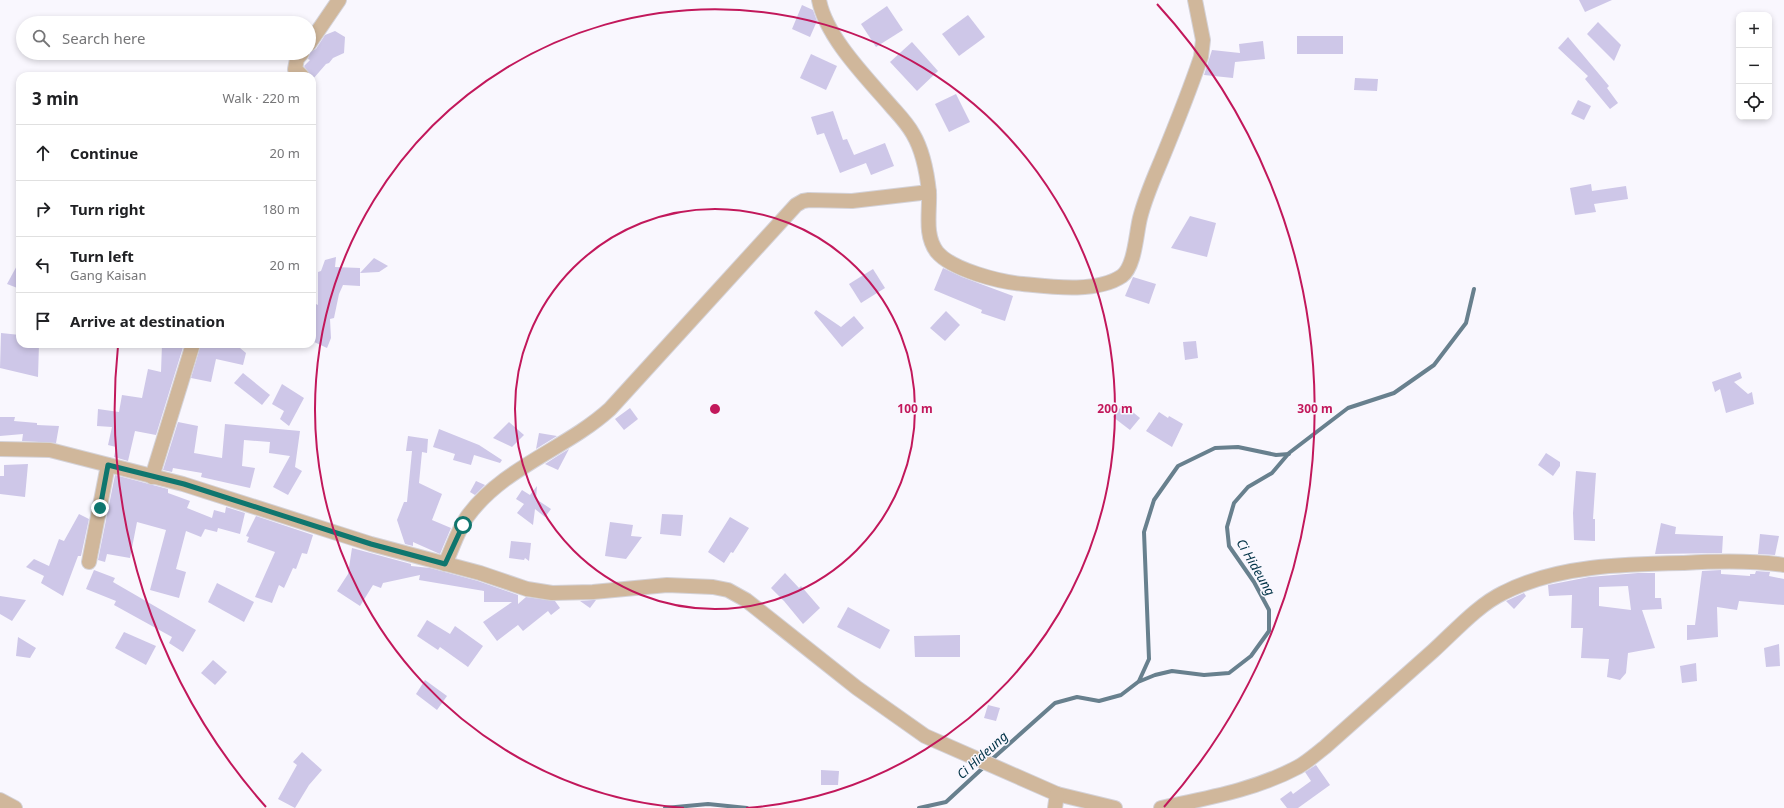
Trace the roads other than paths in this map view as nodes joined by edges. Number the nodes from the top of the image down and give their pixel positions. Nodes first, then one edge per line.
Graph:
1 (339, 0) edge
2 (819, 0) edge
3 (1195, 0) edge
4 (316, 34) edge
5 (298, 60) edge
6 (298, 72) edge
7 (928, 192) junction
8 (192, 348) edge
9 (0, 449) edge
10 (108, 465) junction
11 (152, 477) junction
12 (89, 562) dead end
13 (445, 564) junction
14 (1784, 565) edge
15 (1058, 794) junction
16 (0, 800) edge
17 (15, 808) edge
18 (1055, 808) edge
19 (1115, 808) edge
20 (1161, 808) edge

1 - 4 street
2 - 7 street
3 - 7 street
5 - 6 street
7 - 13 street
8 - 11 street
9 - 10 street
10 - 11 street
10 - 12 street
11 - 13 street
13 - 15 street
14 - 20 street
15 - 18 street
15 - 19 street
16 - 17 street

